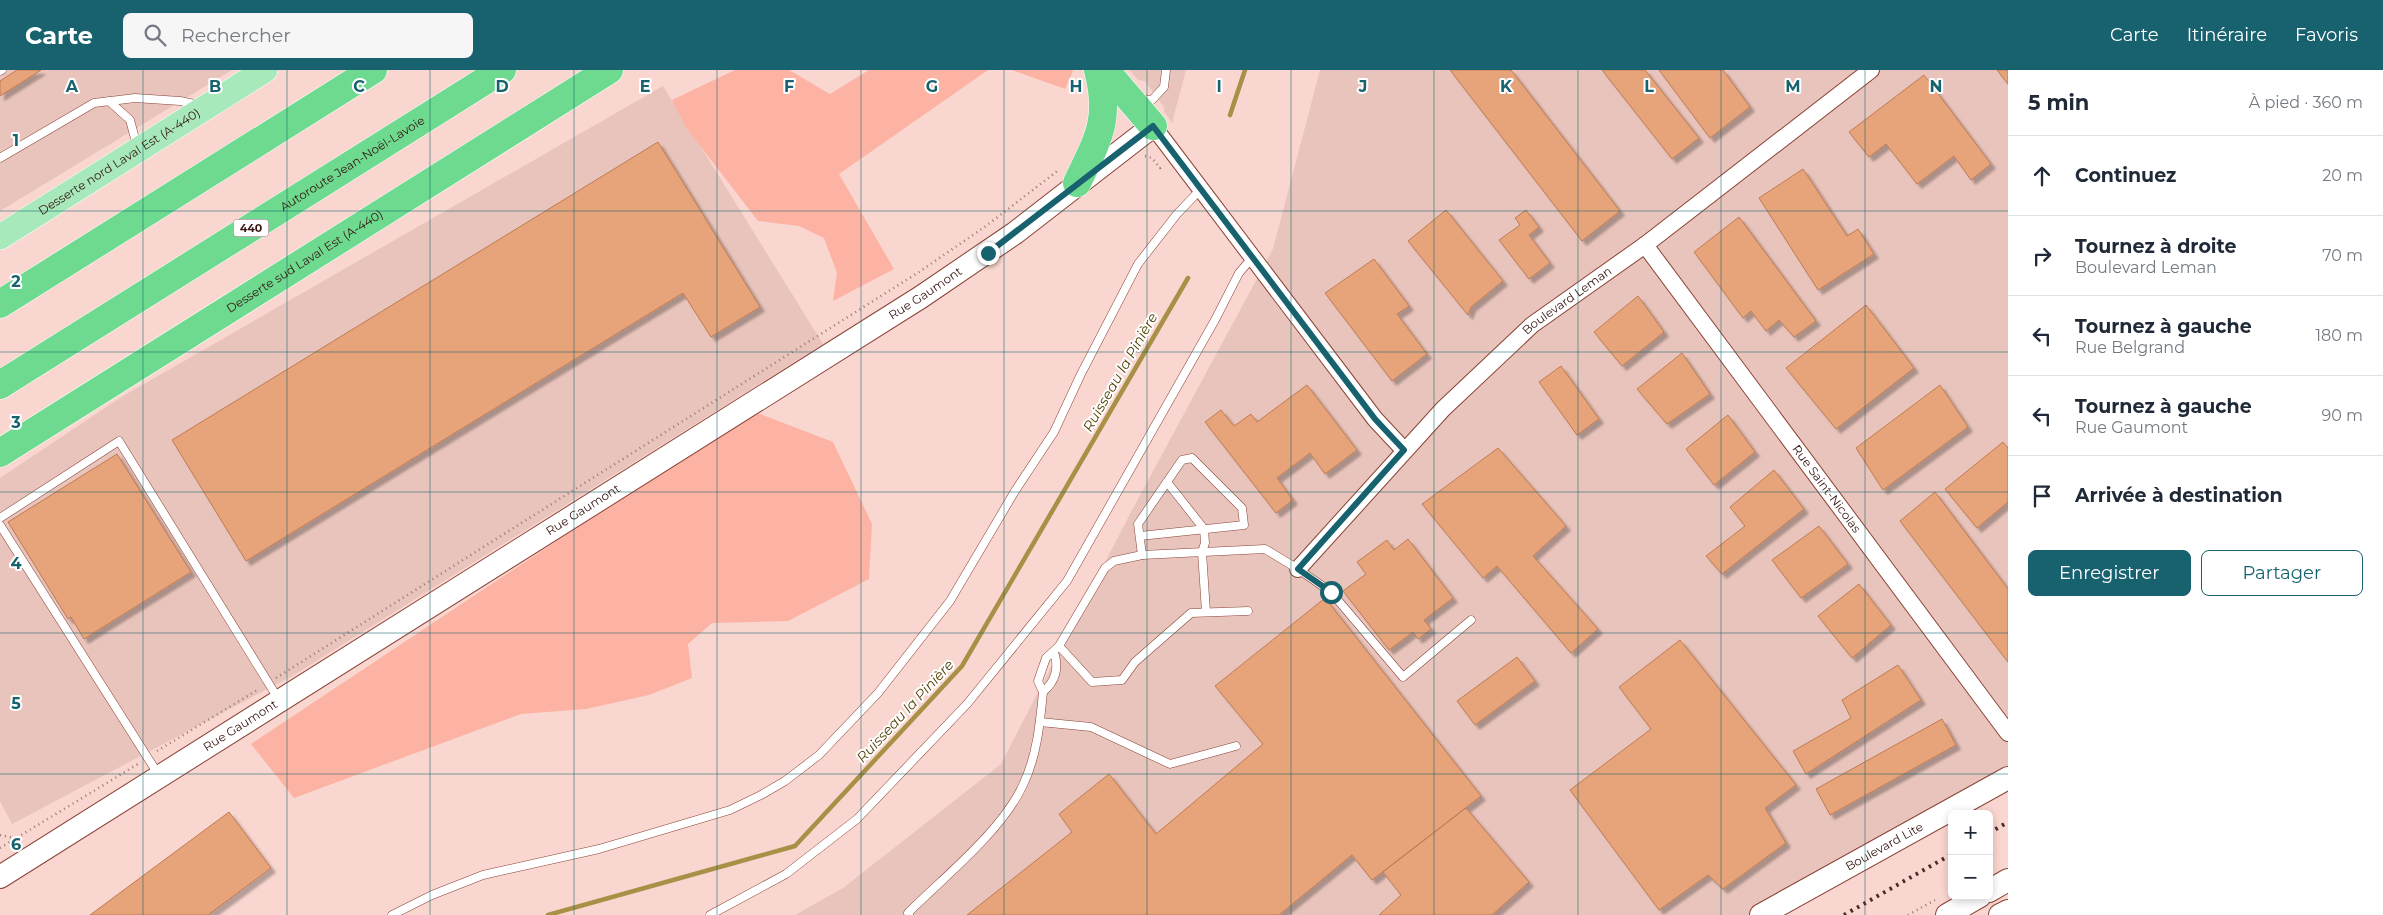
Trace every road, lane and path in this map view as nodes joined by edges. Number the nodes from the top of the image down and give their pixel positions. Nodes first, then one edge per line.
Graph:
1 (265, 70) edge
2 (373, 70) edge
3 (502, 70) edge
4 (609, 70) edge
5 (1098, 70) edge
6 (1106, 70) edge
7 (1166, 70) edge
8 (1871, 70) edge
9 (1142, 100) junction
10 (109, 101) junction
11 (206, 107) junction
12 (1153, 126) junction
13 (138, 150) junction
14 (1138, 156) dead end
15 (0, 158) edge
16 (1160, 168) dead end
17 (1070, 175) junction
18 (1201, 189) junction
19 (0, 237) edge
20 (1645, 245) junction
21 (1252, 258) junction
22 (0, 304) edge
23 (0, 385) edge
24 (1404, 450) junction
25 (0, 453) edge
26 (1167, 482) junction
27 (0, 518) edge
28 (0, 525) edge
29 (1204, 529) junction
30 (1140, 536) junction
31 (1202, 552) junction
32 (1142, 555) junction
33 (1298, 569) junction
34 (1248, 611) dead end
35 (1206, 612) junction
36 (1471, 620) dead end
37 (1056, 649) junction
38 (278, 676) dead end
39 (264, 686) dead end
40 (1043, 692) junction
41 (280, 702) junction
42 (1040, 722) junction
43 (2008, 733) edge
44 (1236, 746) dead end
45 (155, 753) dead end
46 (140, 762) dead end
47 (160, 777) junction
48 (2008, 778) edge
49 (0, 835) edge
50 (17, 838) junction
51 (0, 848) edge
52 (3, 869) edge
53 (2008, 880) edge
54 (1993, 889) edge
55 (1966, 900) edge
56 (1942, 907) edge
57 (2008, 911) edge
58 (907, 914) edge
59 (392, 915) edge
60 (710, 915) edge
61 (1761, 915) edge
62 (1908, 915) edge
63 (2000, 915) edge

1 - 11 main road, Desserte nord Laval Est (A-440)
2 - 22 highway
3 - 23 highway, Autoroute Jean-Noël-Lavoie / 440
4 - 25 highway, Desserte sud Laval Est (A-440)
5 - 17 highway
6 - 9 highway
7 - 9 lane
8 - 20 street, Boulevard Leman
9 - 12 highway
10 - 11 lane
10 - 13 lane
10 - 15 lane
11 - 13 main road, Desserte nord Laval Est (A-440)
12 - 17 street, Rue Gaumont
12 - 18 street
13 - 19 main road, Desserte nord Laval Est (A-440)
14 - 16 path
17 - 38 path, Rue Gaumont
17 - 41 street, Rue Gaumont
18 - 21 street
18 - 59 lane
20 - 24 street, Boulevard Leman
20 - 43 street, Rue Saint-Nicolas
21 - 24 street
21 - 60 lane
24 - 33 street, Boulevard Leman
26 - 29 lane
26 - 29 lane
26 - 30 lane
27 - 41 lane
28 - 47 lane
29 - 30 lane
29 - 31 lane
30 - 32 lane
31 - 32 lane
31 - 33 lane
31 - 35 lane
32 - 37 lane
33 - 36 lane
34 - 35 lane
35 - 37 lane
37 - 40 lane
37 - 40 lane
39 - 45 path, Rue Gaumont
40 - 42 lane
41 - 47 street, Rue Gaumont
42 - 44 lane
42 - 58 lane
46 - 50 path
47 - 52 street, Rue Gaumont
48 - 61 street, Boulevard Lite
49 - 50 path
50 - 51 path
53 - 54 street
55 - 56 street
56 - 62 path
57 - 63 street

